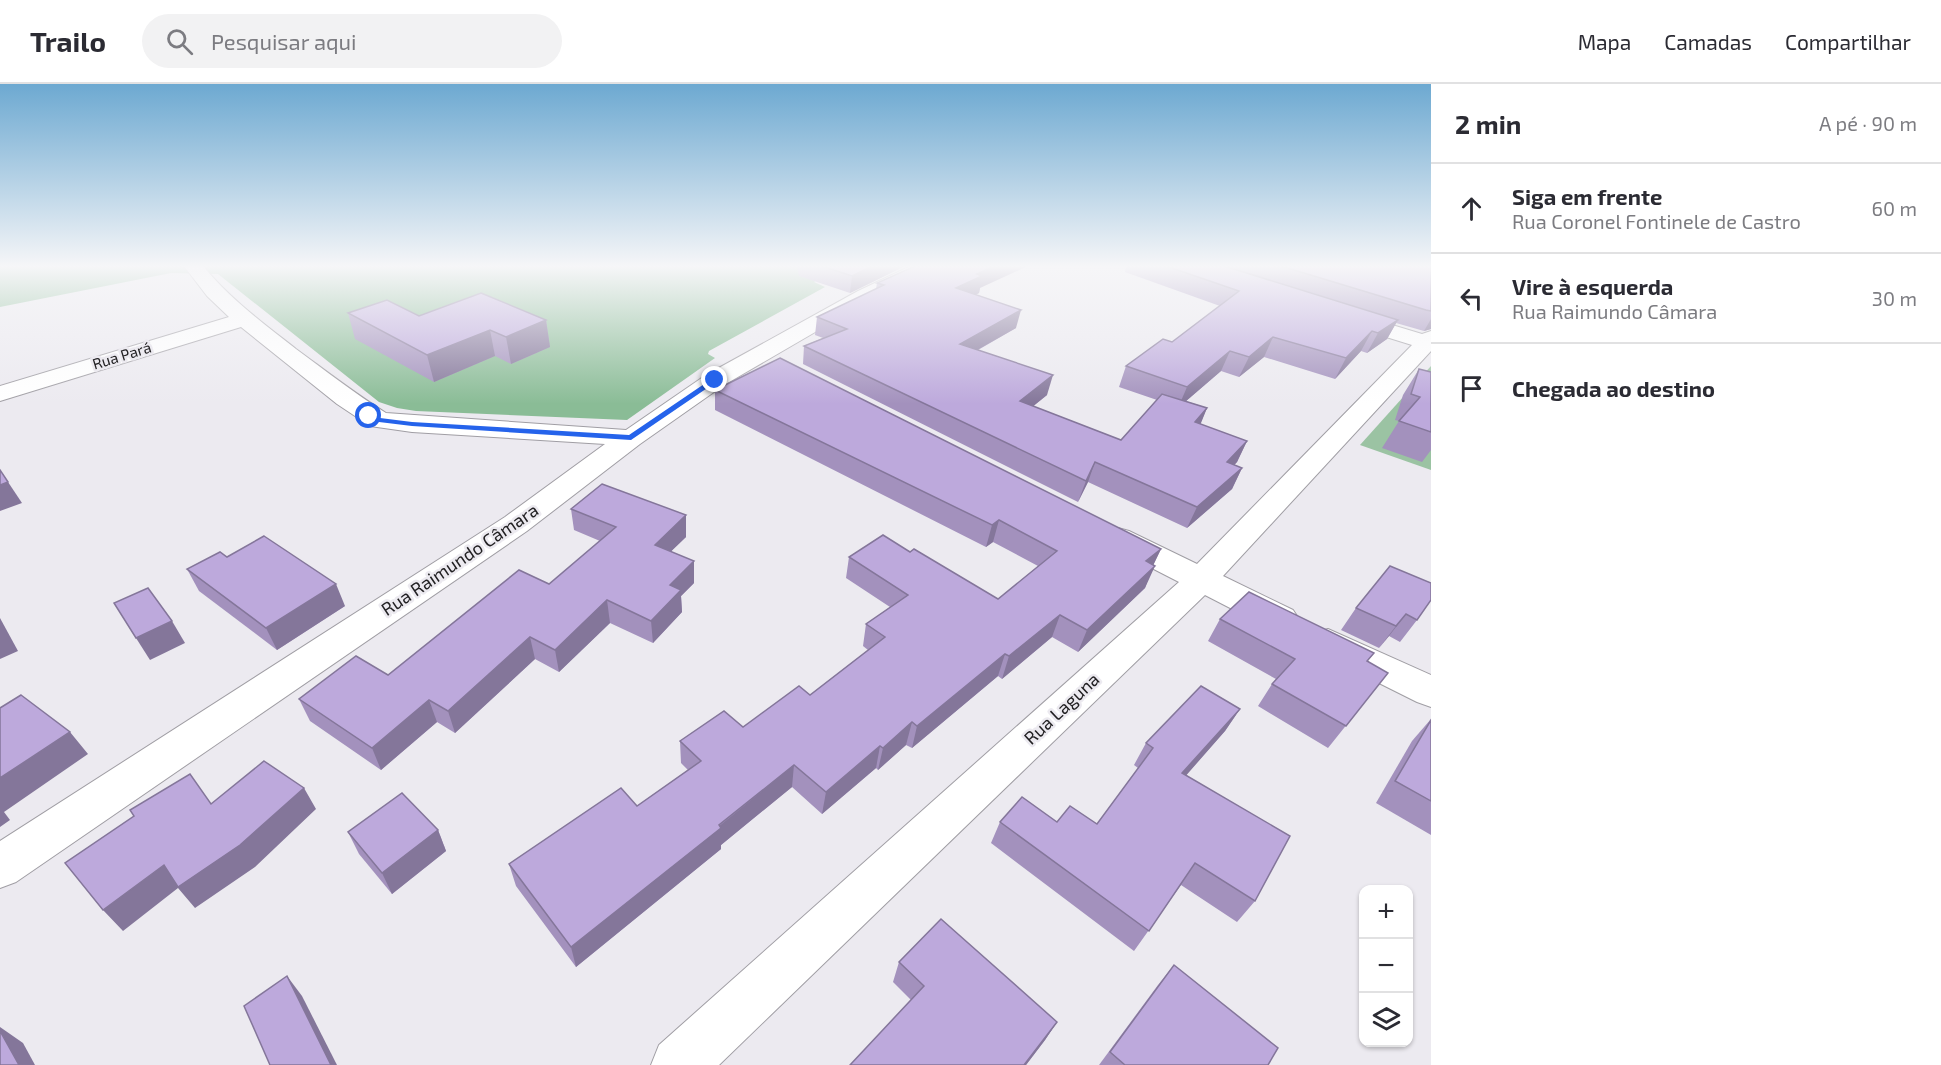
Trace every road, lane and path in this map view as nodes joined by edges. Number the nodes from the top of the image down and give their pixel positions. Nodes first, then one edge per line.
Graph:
1 (236, 312) edge
2 (835, 312) edge
3 (1330, 312) edge
4 (244, 319) junction
5 (1429, 342) edge
6 (758, 354) junction
7 (790, 370) edge
8 (0, 394) edge
9 (631, 438) junction
10 (1095, 526) edge
11 (1201, 580) junction
12 (1431, 692) edge
13 (0, 867) edge
14 (679, 1065) edge

1 - 4 street
2 - 6 street, Rua Raimundo Câmara
3 - 5 street
4 - 8 street, Rua Pará
4 - 9 street
5 - 11 street, Rua Laguna
6 - 7 street
6 - 9 street, Rua Raimundo Câmara
9 - 13 street, Rua Raimundo Câmara
10 - 11 street
11 - 12 street
11 - 14 street, Rua Laguna

